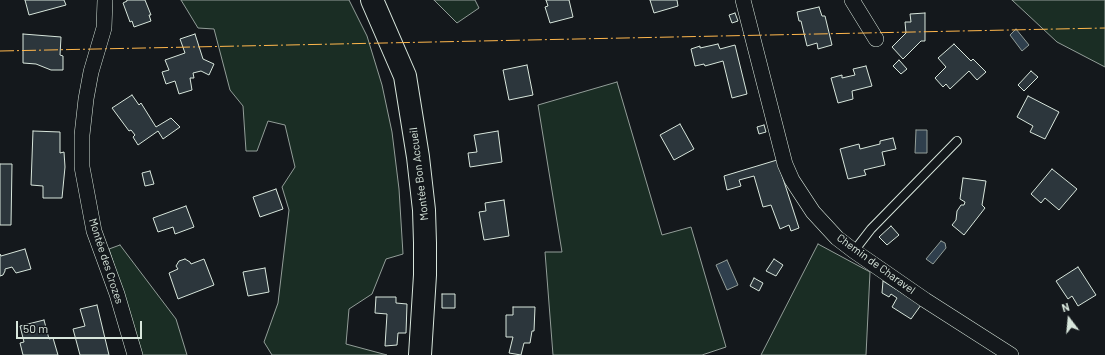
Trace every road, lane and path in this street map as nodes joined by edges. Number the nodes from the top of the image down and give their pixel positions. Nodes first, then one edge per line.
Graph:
1 (105, 0) edge
2 (372, 0) edge
3 (852, 0) edge
4 (747, 1) edge
5 (876, 39) dead end
6 (957, 141) dead end
7 (854, 251) junction
8 (135, 355) edge
9 (420, 355) edge
10 (1011, 355) edge

1 - 8 street, Montée des Crozes
2 - 9 main road, Montée Bon Accueil
3 - 5 street
4 - 7 street, Chemin de Charavel
6 - 7 lane
7 - 10 street, Chemin de Charavel

